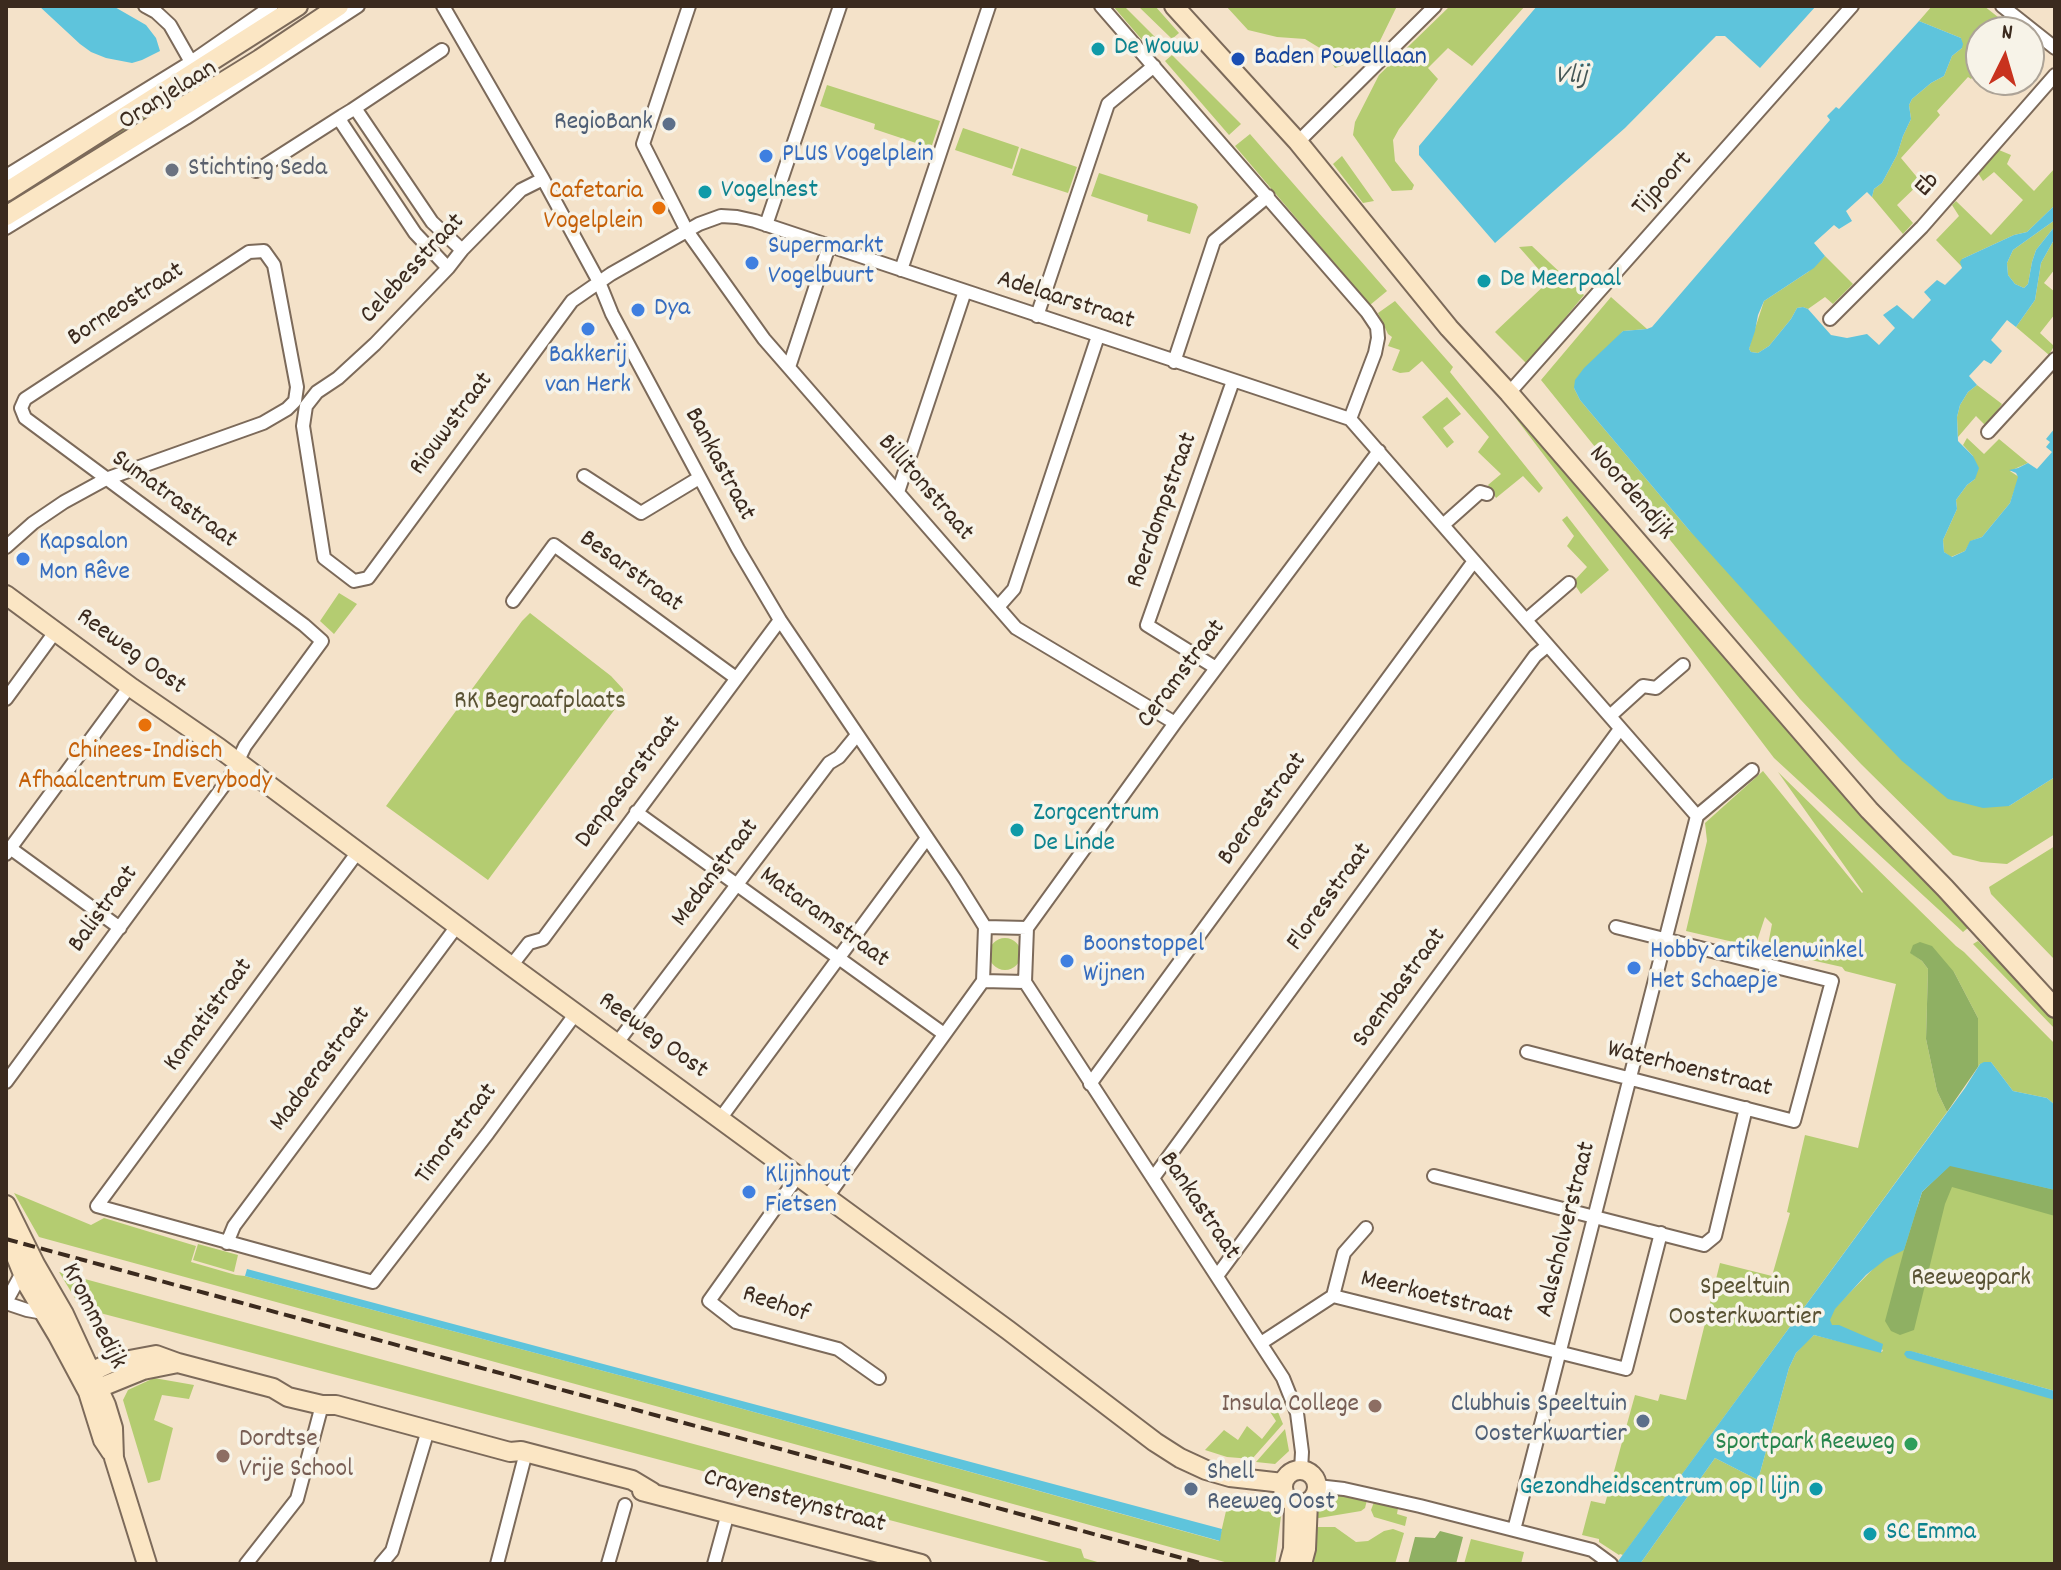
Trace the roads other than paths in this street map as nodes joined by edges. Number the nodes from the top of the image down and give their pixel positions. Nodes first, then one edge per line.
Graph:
1 (145, 6) edge
2 (272, 6) edge
3 (298, 6) edge
4 (339, 6) edge
5 (358, 6) edge
6 (443, 6) edge
7 (689, 6) edge
8 (840, 6) edge
9 (989, 6) edge
10 (1101, 6) edge
11 (1174, 6) edge
12 (1435, 6) edge
13 (1852, 6) edge
14 (2002, 6) edge
15 (2055, 48) edge
16 (442, 50) dead end
17 (191, 62) junction
18 (1154, 66) junction
19 (2055, 75) edge
20 (347, 113) junction
21 (1298, 142) junction
22 (256, 171) dead end
23 (6, 176) edge
24 (543, 179) junction
25 (6, 192) edge
26 (1268, 196) junction
27 (6, 216) edge
28 (766, 225) junction
29 (6, 228) edge
30 (687, 231) junction
31 (829, 246) junction
32 (462, 250) junction
33 (448, 268) junction
34 (901, 270) junction
35 (599, 282) junction
36 (965, 291) junction
37 (1037, 316) junction
38 (1830, 319) dead end
39 (1098, 336) junction
40 (2055, 359) edge
41 (1174, 362) junction
42 (789, 367) junction
43 (1233, 381) junction
44 (1509, 393) junction
45 (15, 407) joint
46 (1350, 419) junction
47 (1988, 432) dead end
48 (1379, 451) junction
49 (584, 476) dead end
50 (699, 478) junction
51 (106, 479) junction
52 (898, 492) junction
53 (1487, 494) dead end
54 (1443, 525) junction
55 (6, 547) edge
56 (1474, 561) junction
57 (341, 573) joint
58 (1569, 583) dead end
59 (6, 595) edge
60 (513, 601) dead end
61 (998, 607) junction
62 (780, 620) junction
63 (1526, 620) junction
64 (55, 632) junction
65 (1547, 646) junction
66 (1683, 665) dead end
67 (1216, 668) junction
68 (736, 678) junction
69 (130, 686) junction
70 (6, 699) edge
71 (1610, 716) junction
72 (1175, 723) junction
73 (1620, 729) junction
74 (857, 735) junction
75 (237, 761) junction
76 (1752, 770) dead end
77 (636, 812) junction
78 (1697, 816) junction
79 (927, 838) junction
80 (8, 851) edge
81 (357, 853) junction
82 (737, 884) junction
83 (457, 926) junction
84 (985, 927) junction
85 (1616, 927) dead end
86 (120, 928) junction
87 (1027, 928) junction
88 (1664, 940) junction
89 (838, 958) junction
90 (511, 966) junction
91 (983, 981) junction
92 (1025, 982) junction
93 (2055, 1008) edge
94 (576, 1013) junction
95 (944, 1034) junction
96 (617, 1043) junction
97 (1527, 1052) dead end
98 (1629, 1078) junction
99 (6, 1082) edge
100 (1090, 1084) junction
101 (1746, 1108) junction
102 (720, 1119) junction
103 (798, 1176) junction
104 (1434, 1176) dead end
105 (1153, 1178) junction
106 (827, 1197) junction
107 (6, 1205) edge
108 (1593, 1216) junction
109 (1366, 1228) dead end
110 (6, 1232) edge
111 (1661, 1233) junction
112 (227, 1243) junction
113 (23, 1271) junction
114 (1217, 1276) junction
115 (1333, 1296) junction
116 (6, 1302) edge
117 (55, 1314) junction
118 (1261, 1343) junction
119 (1560, 1352) junction
120 (879, 1378) dead end
121 (89, 1383) junction
122 (329, 1405) junction
123 (428, 1430) junction
124 (517, 1456) junction
125 (1301, 1470) junction
126 (1283, 1483) junction
127 (1306, 1497) junction
128 (625, 1505) dead end
129 (728, 1513) junction
130 (1514, 1530) junction
131 (892, 1560) edge
132 (1609, 1563) edge
133 (147, 1564) edge
134 (246, 1564) edge
135 (381, 1564) edge
136 (497, 1564) edge
137 (608, 1564) edge
138 (714, 1564) edge
139 (921, 1564) edge
140 (1289, 1564) edge
141 (1302, 1564) edge

1 - 17 street
2 - 17 street, Oranjelaan
3 - 25 street, Oranjelaan
4 - 27 street, Oranjelaan
5 - 29 street, Oranjelaan
6 - 24 street, Bankastraat
7 - 30 street, Billitonstraat
8 - 28 street
9 - 34 street
10 - 18 street
11 - 21 street, Noordendijk
12 - 21 street
13 - 44 street, Tijpoort
14 - 15 street
16 - 20 street
17 - 23 street, Oranjelaan
18 - 26 street
18 - 37 street
19 - 38 street, Eb
20 - 22 street
20 - 32 street
20 - 33 street
21 - 44 street, Noordendijk
24 - 32 street, Celebesstraat
24 - 35 street, Bankastraat
26 - 41 street
26 - 46 street
28 - 30 street, Adelaarstraat
28 - 31 street, Adelaarstraat
30 - 35 street, Adelaarstraat
30 - 42 street, Billitonstraat
31 - 34 street, Adelaarstraat
31 - 42 street
32 - 33 street, Celebesstraat
33 - 57 street, Celebesstraat
34 - 36 street, Adelaarstraat
35 - 50 street, Bankastraat
35 - 57 street, Riouwstraat
36 - 37 street, Adelaarstraat
36 - 52 street
37 - 39 street, Adelaarstraat
39 - 41 street, Adelaarstraat
39 - 61 street
40 - 47 street
41 - 43 street, Adelaarstraat
42 - 52 street, Billitonstraat
43 - 46 street, Adelaarstraat
43 - 67 street, Roerdompstraat
44 - 93 street, Noordendijk
45 - 51 street, Sumatrastraat
45 - 51 street, Borneostraat
46 - 48 street
48 - 54 street
48 - 67 street, Ceramstraat
49 - 50 street
50 - 62 street, Bankastraat
51 - 55 street
51 - 75 street, Sumatrastraat
52 - 61 street, Billitonstraat
53 - 54 street
54 - 56 street
56 - 63 street
56 - 100 street, Boeroestraat
58 - 63 street
59 - 64 street, Reeweg Oost
60 - 68 street, Besarstraat
61 - 72 street, Billitonstraat
62 - 68 street, Denpasarstraat
62 - 74 street, Bankastraat
63 - 65 street
64 - 69 street, Reeweg Oost
64 - 70 street
65 - 71 street
65 - 105 street, Floresstraat
66 - 71 street
67 - 72 street, Ceramstraat
68 - 77 street, Denpasarstraat
69 - 75 street, Reeweg Oost
69 - 80 street
71 - 73 street
72 - 87 street, Ceramstraat
73 - 78 street
73 - 114 street, Soembastraat
74 - 79 street, Bankastraat
74 - 82 street, Medanstraat
75 - 81 street, Reeweg Oost
75 - 86 street, Balistraat
76 - 78 street
77 - 82 street, Mataramstraat
77 - 90 street, Denpasarstraat
78 - 88 street, Aalscholverstraat
79 - 84 street, Bankastraat
79 - 89 street
80 - 86 street
81 - 83 street, Reeweg Oost
81 - 112 street, Komatistraat
82 - 89 street, Mataramstraat
82 - 96 street, Medanstraat
83 - 90 street, Reeweg Oost
83 - 112 street, Madoerastraat
84 - 87 street
84 - 91 street
85 - 88 street
86 - 99 street, Balistraat
87 - 92 street
88 - 98 street, Aalscholverstraat
88 - 101 street, Waterhoenstraat
89 - 95 street, Mataramstraat
89 - 102 street
90 - 94 street, Reeweg Oost
91 - 92 street
91 - 95 street
92 - 100 street, Bankastraat
94 - 96 street, Reeweg Oost
94 - 112 street, Timorstraat
95 - 106 street
96 - 102 street, Reeweg Oost
97 - 98 street, Waterhoenstraat
98 - 101 street, Waterhoenstraat
98 - 108 street, Aalscholverstraat
100 - 105 street, Bankastraat
101 - 111 street
102 - 103 street, Reeweg Oost
103 - 106 street, Reeweg Oost
103 - 120 street, Reehof
104 - 108 street
105 - 114 street, Bankastraat
106 - 126 street, Reeweg Oost
107 - 117 street, Krommedijk
108 - 111 street
108 - 119 street, Aalscholverstraat
109 - 115 street, Meerkoetstraat
110 - 113 street, Krommedijk
111 - 119 street, Meerkoetstraat
113 - 116 street
113 - 117 street, Krommedijk
114 - 118 street, Bankastraat
115 - 118 street, Meerkoetstraat
115 - 119 street, Meerkoetstraat
116 - 117 street
117 - 121 street, Krommedijk
118 - 125 street, Bankastraat
119 - 130 street, Aalscholverstraat
121 - 122 street, Crayensteynstraat
121 - 133 street, Krommedijk
122 - 123 street, Crayensteynstraat
122 - 134 street
123 - 124 street, Crayensteynstraat
123 - 135 street
124 - 129 street, Crayensteynstraat
124 - 136 street
125 - 126 street
125 - 127 street
126 - 127 street
127 - 130 street
127 - 140 street
127 - 141 street
128 - 137 street
129 - 131 street, Crayensteynstraat
129 - 138 street
130 - 132 street
131 - 139 street, Crayensteynstraat

